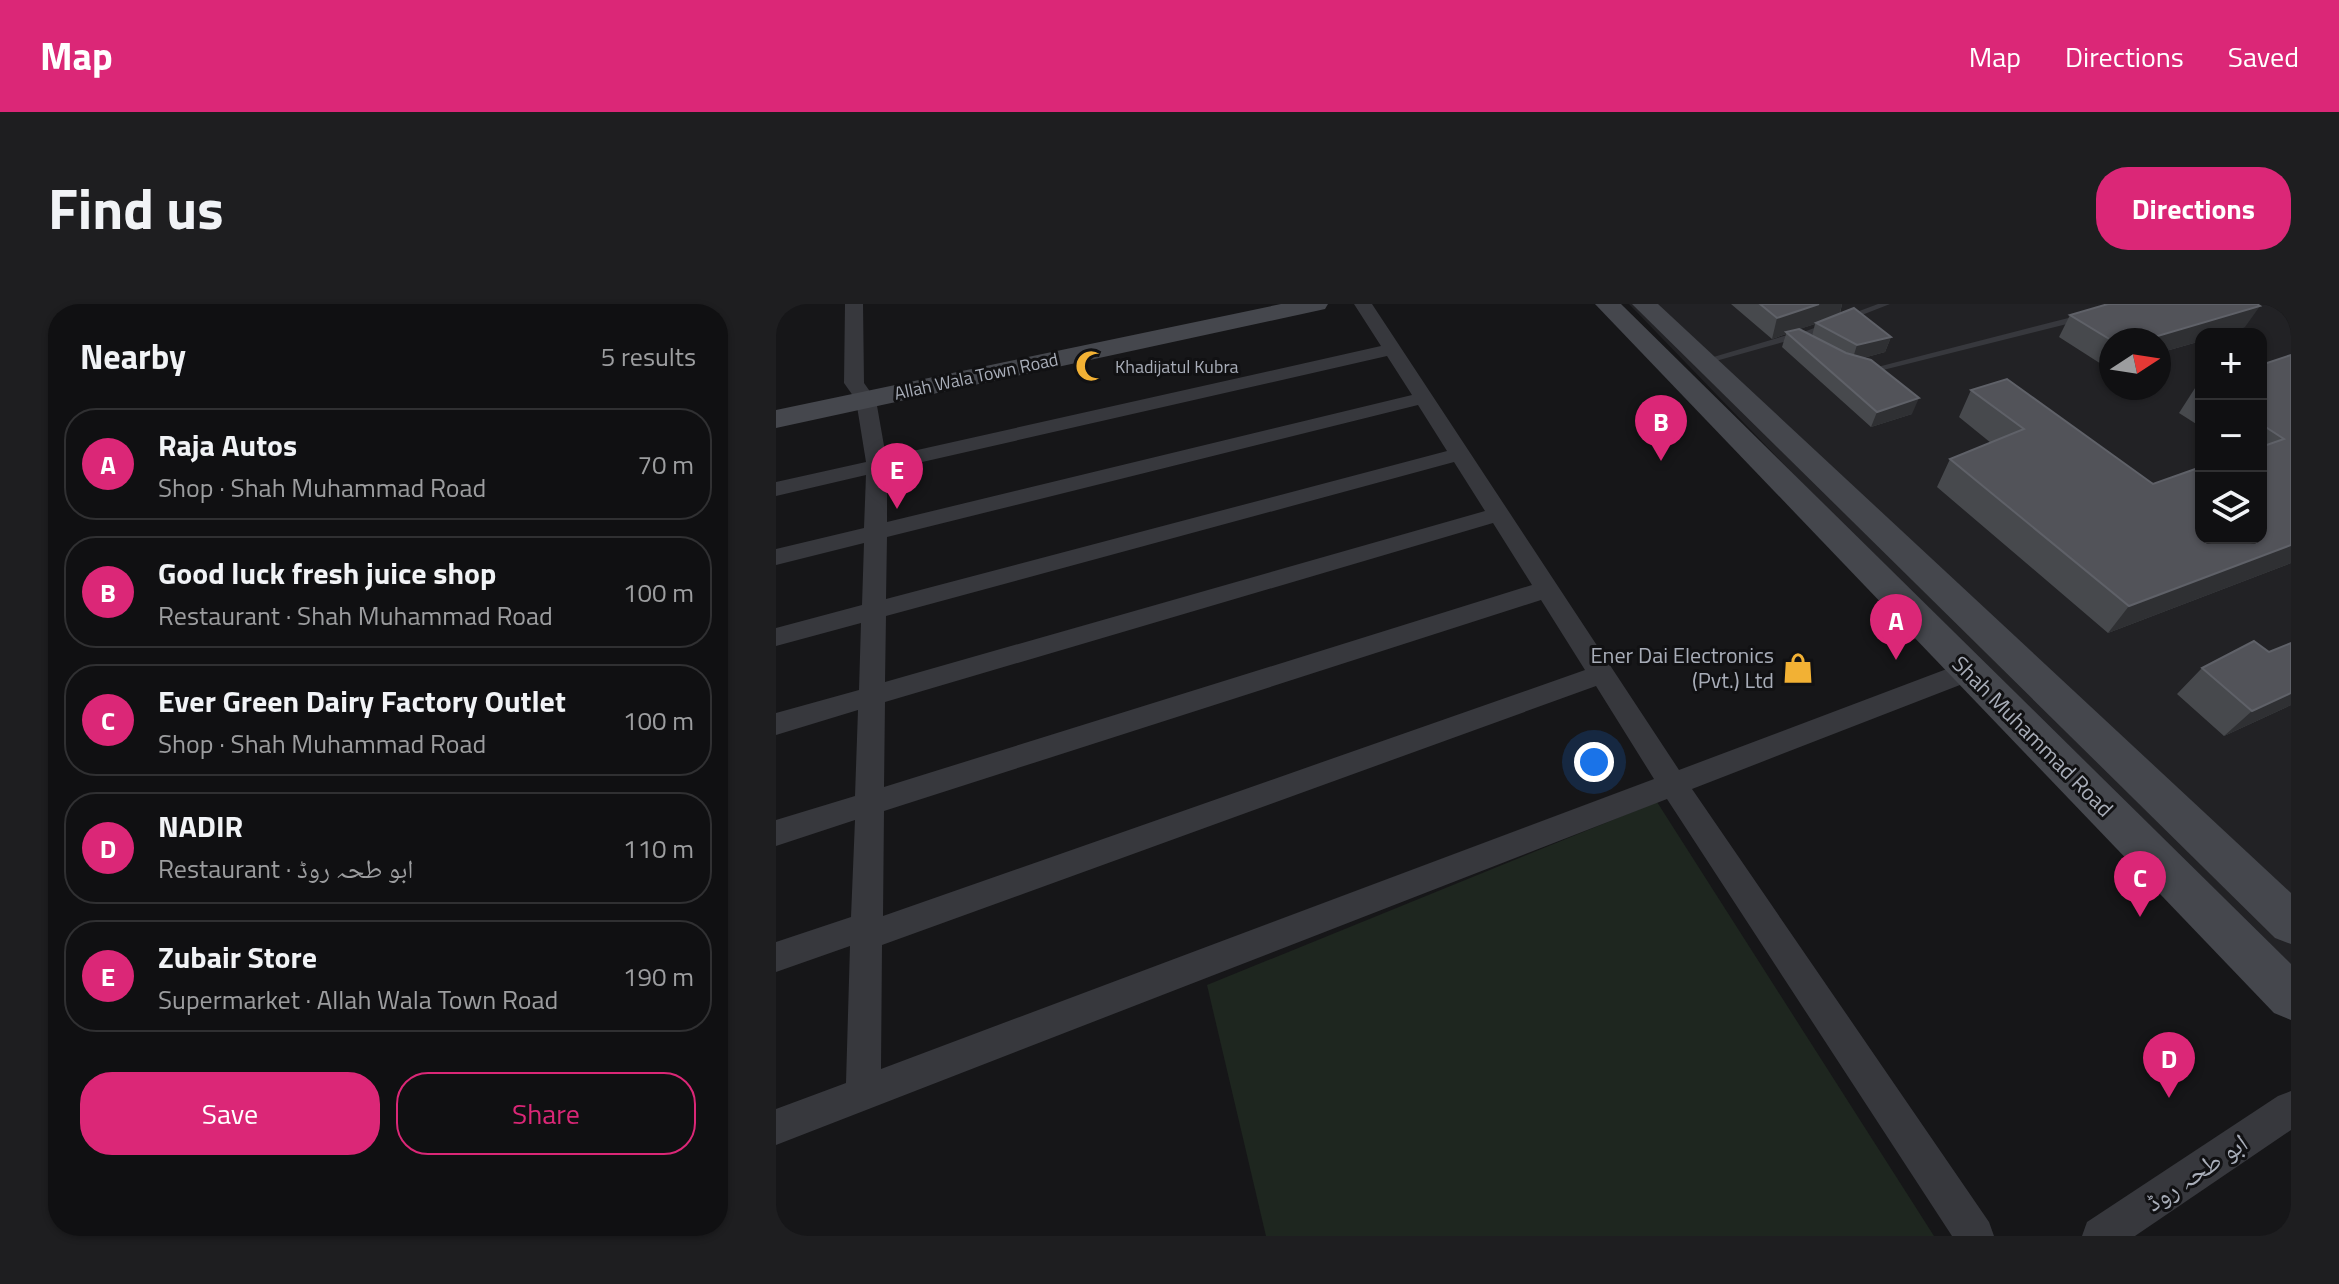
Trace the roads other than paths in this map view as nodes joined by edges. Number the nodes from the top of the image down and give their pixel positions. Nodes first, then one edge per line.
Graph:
1 (854, 304) edge
2 (1243, 304) edge
3 (1316, 304) edge
4 (1363, 304) edge
5 (1607, 304) edge
6 (1644, 304) edge
7 (1886, 304) edge
8 (2096, 314) edge
9 (1796, 338) junction
10 (1809, 343) edge
11 (1392, 349) junction
12 (1705, 361) junction
13 (1853, 371) edge
14 (860, 391) junction
15 (1424, 398) junction
16 (776, 399) edge
17 (776, 419) edge
18 (1460, 454) junction
19 (877, 466) junction
20 (776, 489) edge
21 (1499, 514) junction
22 (876, 532) junction
23 (776, 557) edge
24 (1547, 589) junction
25 (874, 613) junction
26 (776, 637) edge
27 (1969, 671) junction
28 (1602, 674) junction
29 (872, 697) junction
30 (776, 724) edge
31 (1672, 783) junction
32 (870, 805) junction
33 (776, 833) edge
34 (2291, 923) edge
35 (867, 931) junction
36 (776, 957) edge
37 (2291, 997) edge
38 (863, 1094) junction
39 (2291, 1109) edge
40 (776, 1127) edge
41 (1975, 1236) edge
42 (2101, 1236) edge

1 - 14 street
2 - 14 main road, Allah Wala Town Road
3 - 14 main road, Allah Wala Town Road
4 - 11 street
5 - 27 main road, Shah Muhammad Road
6 - 12 main road, Shah Muhammad Road
7 - 9 lane
8 - 13 lane
9 - 10 lane
9 - 12 lane
11 - 15 street
11 - 19 street
12 - 34 main road, Shah Muhammad Road
14 - 16 main road, Allah Wala Town Road
14 - 17 main road, Allah Wala Town Road
14 - 19 street
15 - 18 street
15 - 22 street
18 - 21 street
18 - 25 street
19 - 20 street
19 - 22 street
21 - 24 street
21 - 29 street
22 - 23 street
22 - 25 street
24 - 28 street
24 - 32 street
25 - 26 street
25 - 29 street
27 - 31 street
27 - 37 main road, Shah Muhammad Road
28 - 31 street
28 - 35 street
29 - 30 street
29 - 32 street
31 - 38 street
31 - 41 street
32 - 33 street
32 - 35 street
35 - 36 street
35 - 38 street
38 - 40 street
39 - 42 street, ابو طحہ روڈ

